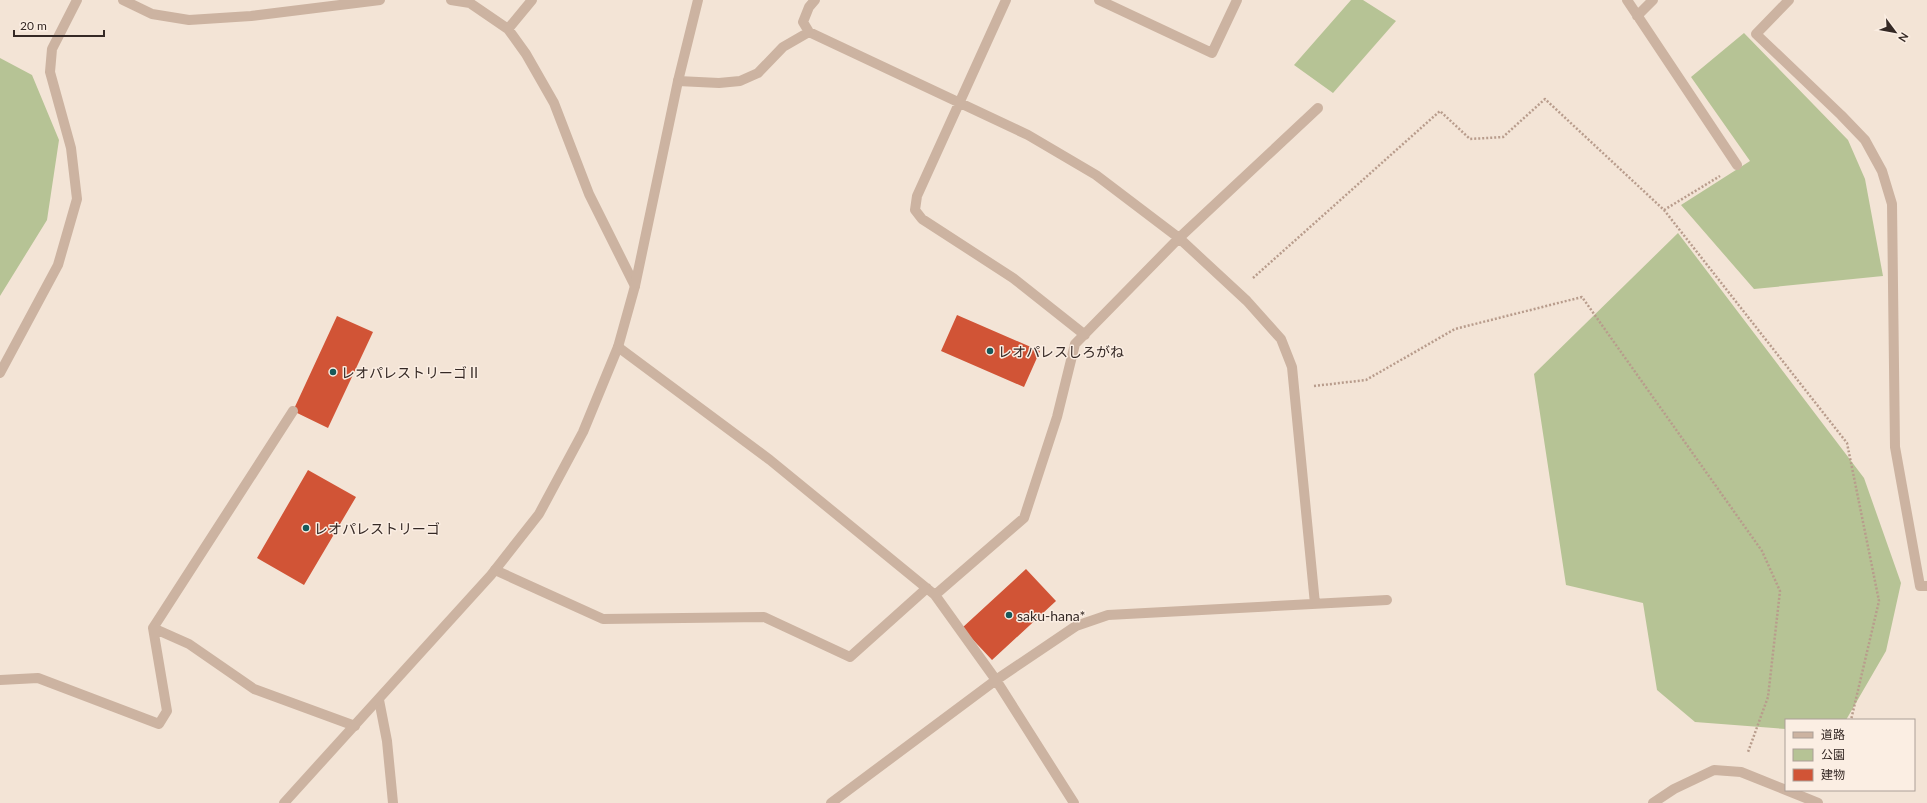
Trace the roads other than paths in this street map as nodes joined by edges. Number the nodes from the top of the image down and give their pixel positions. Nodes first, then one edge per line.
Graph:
1 (77, 0) edge
2 (123, 0) edge
3 (380, 0) edge
4 (451, 0) edge
5 (532, 0) edge
6 (698, 0) edge
7 (815, 0) edge
8 (1006, 0) edge
9 (1099, 0) edge
10 (1237, 0) edge
11 (1627, 0) edge
12 (1653, 0) edge
13 (1789, 0) edge
14 (1637, 16) junction
15 (508, 29) junction
16 (809, 32) junction
17 (678, 81) junction
18 (959, 102) junction
19 (1318, 108) dead end
20 (1737, 165) road end
21 (1179, 238) junction
22 (635, 286) junction
23 (1085, 335) junction
24 (618, 347) junction
25 (0, 373) edge
26 (293, 411) dead end
27 (495, 570) junction
28 (1927, 586) edge
29 (927, 588) junction
30 (935, 595) junction
31 (1387, 600) dead end
32 (1315, 604) junction
33 (153, 628) junction
34 (0, 680) edge
35 (996, 680) junction
36 (379, 700) junction
37 (355, 726) junction
38 (1785, 790) edge
39 (1788, 791) edge
40 (284, 803) edge
41 (393, 803) edge
42 (831, 803) edge
43 (1074, 803) edge
44 (1653, 803) edge
45 (1818, 803) edge

1 - 25 street
2 - 3 street
4 - 15 street
5 - 15 street
6 - 17 street
7 - 16 street
8 - 18 street
9 - 10 street
11 - 14 street
12 - 14 street
13 - 28 street
14 - 20 street
15 - 22 street
16 - 17 street
16 - 18 street
17 - 22 street
18 - 21 street
18 - 23 street
19 - 21 street
21 - 23 street
21 - 32 street
22 - 24 street
23 - 30 street
24 - 27 street
24 - 29 street
26 - 33 street
27 - 29 street
27 - 36 street
29 - 30 street
30 - 35 street
31 - 32 street
32 - 35 street
33 - 34 street
33 - 37 street
35 - 42 street
35 - 43 street
36 - 37 street
36 - 41 street
37 - 40 street
38 - 44 street
39 - 45 street

